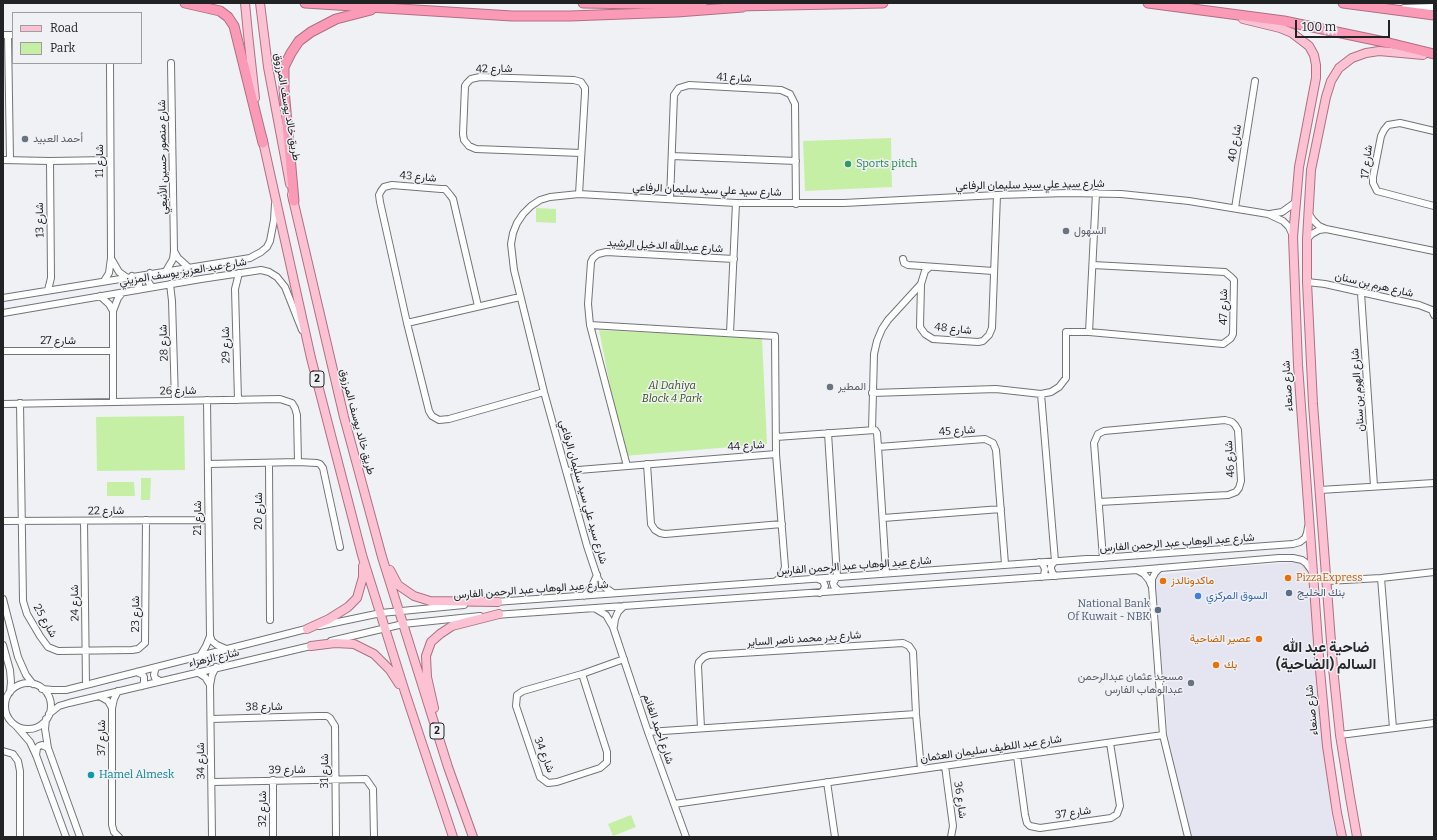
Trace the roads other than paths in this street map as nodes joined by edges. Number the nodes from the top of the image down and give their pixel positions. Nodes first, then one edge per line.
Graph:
1 (185, 3) edge
2 (246, 3) edge
3 (260, 3) edge
4 (305, 3) edge
5 (583, 3) edge
6 (883, 3) edge
7 (1148, 3) edge
8 (1343, 3) edge
9 (382, 7) junction
10 (742, 7) junction
11 (1434, 7) edge
12 (1382, 8) junction
13 (1206, 10) junction
14 (1434, 15) edge
15 (8, 35) edge
16 (1434, 55) edge
17 (171, 63) dead end
18 (110, 64) edge
19 (1255, 81) dead end
20 (6, 97) edge
21 (1310, 109) junction
22 (1323, 109) junction
23 (1434, 131) edge
24 (263, 143) junction
25 (581, 153) junction
26 (672, 156) junction
27 (6, 160) edge
28 (110, 160) junction
29 (50, 161) junction
30 (796, 161) junction
31 (1096, 193) junction
32 (579, 194) junction
33 (997, 195) junction
34 (275, 199) junction
35 (670, 199) junction
36 (294, 201) junction
37 (1296, 202) junction
38 (736, 203) junction
39 (796, 204) junction
40 (1434, 206) edge
41 (1235, 208) junction
42 (1308, 213) junction
43 (1268, 214) junction
44 (1326, 229) junction
45 (1293, 237) junction
46 (1307, 239) junction
47 (174, 251) junction
48 (1434, 251) edge
49 (111, 258) junction
50 (734, 259) junction
51 (903, 260) dead end
52 (1093, 265) junction
53 (198, 266) junction
54 (188, 267) junction
55 (930, 267) junction
56 (166, 271) junction
57 (993, 271) junction
58 (150, 273) junction
59 (239, 273) junction
60 (228, 275) junction
61 (129, 277) junction
62 (51, 278) junction
63 (200, 279) junction
64 (104, 281) junction
65 (1307, 282) junction
66 (170, 284) junction
67 (921, 284) junction
68 (153, 287) junction
69 (59, 288) junction
70 (235, 289) junction
71 (48, 290) junction
72 (137, 290) junction
73 (122, 292) junction
74 (1361, 293) junction
75 (100, 296) junction
76 (520, 296) junction
77 (3, 298) edge
78 (478, 306) junction
79 (113, 311) junction
80 (3, 313) edge
81 (1434, 315) edge
82 (407, 323) junction
83 (590, 325) junction
84 (1090, 332) junction
85 (730, 333) junction
86 (3, 351) edge
87 (113, 351) junction
88 (311, 358) junction
89 (544, 392) junction
90 (872, 393) junction
91 (1041, 394) junction
92 (207, 400) junction
93 (238, 400) junction
94 (175, 401) junction
95 (114, 402) junction
96 (20, 403) junction
97 (3, 404) edge
98 (1313, 404) junction
99 (1301, 405) junction
100 (1314, 422) junction
101 (1302, 425) junction
102 (872, 430) junction
103 (828, 433) junction
104 (776, 436) junction
105 (878, 447) junction
106 (776, 454) junction
107 (298, 462) junction
108 (208, 464) junction
109 (269, 464) junction
110 (647, 464) junction
111 (627, 466) junction
112 (566, 471) junction
113 (1434, 483) edge
114 (1374, 486) junction
115 (1320, 490) junction
116 (1099, 502) junction
117 (1001, 509) junction
118 (1308, 516) junction
119 (883, 518) junction
120 (146, 520) junction
121 (208, 520) junction
122 (4, 521) edge
123 (22, 521) junction
124 (84, 521) junction
125 (782, 524) junction
126 (1279, 545) junction
127 (340, 547) dead end
128 (362, 556) junction
129 (382, 557) junction
130 (1104, 558) junction
131 (1278, 558) junction
132 (1055, 561) junction
133 (1039, 562) junction
134 (1005, 564) junction
135 (785, 567) junction
136 (1160, 568) junction
137 (1137, 570) junction
138 (1434, 572) edge
139 (886, 573) junction
140 (1313, 574) junction
141 (597, 575) junction
142 (1056, 576) junction
143 (838, 577) junction
144 (1042, 577) junction
145 (1380, 578) junction
146 (818, 579) junction
147 (796, 580) junction
148 (1327, 581) junction
149 (775, 582) junction
150 (1152, 587) junction
151 (839, 591) junction
152 (613, 593) junction
153 (820, 593) junction
154 (584, 596) junction
155 (3, 599) edge
156 (549, 599) junction
157 (535, 600) junction
158 (498, 602) junction
159 (624, 606) junction
160 (594, 608) junction
161 (398, 611) junction
162 (549, 611) junction
163 (535, 612) junction
164 (381, 613) junction
165 (499, 614) junction
166 (270, 620) dead end
167 (403, 624) junction
168 (386, 628) junction
169 (613, 628) junction
170 (307, 629) junction
171 (210, 636) junction
172 (3, 645) edge
173 (311, 646) junction
174 (1318, 646) junction
175 (1331, 647) junction
176 (228, 649) junction
177 (58, 651) joint
178 (86, 651) junction
179 (200, 656) junction
180 (18, 657) junction
181 (624, 659) junction
182 (7, 661) junction
183 (156, 667) junction
184 (216, 667) junction
185 (1333, 668) junction
186 (1320, 670) junction
187 (137, 672) junction
188 (196, 672) junction
189 (582, 674) junction
190 (160, 681) junction
191 (33, 684) junction
192 (86, 685) junction
193 (210, 685) junction
194 (142, 686) junction
195 (42, 688) junction
196 (118, 691) junction
197 (405, 692) junction
198 (7, 696) edge
199 (99, 696) junction
200 (112, 708) junction
201 (916, 714) junction
202 (318, 716) joint
203 (48, 717) junction
204 (211, 719) junction
205 (3, 722) edge
206 (1434, 723) edge
207 (14, 725) junction
208 (700, 728) junction
209 (1393, 728) junction
210 (648, 732) junction
211 (1163, 735) junction
212 (1340, 735) junction
213 (1110, 743) junction
214 (48, 748) junction
215 (3, 751) edge
216 (36, 755) junction
217 (1017, 756) junction
218 (945, 766) junction
219 (448, 767) junction
220 (922, 769) junction
221 (334, 779) junction
222 (273, 780) junction
223 (212, 782) junction
224 (827, 782) junction
225 (67, 800) junction
226 (674, 804) junction
227 (55, 805) junction
228 (74, 818) junction
229 (62, 825) junction
230 (20, 837) edge
231 (66, 837) edge
232 (80, 837) edge
233 (119, 837) edge
234 (212, 837) edge
235 (273, 837) edge
236 (336, 837) edge
237 (374, 837) edge
238 (453, 837) edge
239 (473, 837) edge
240 (686, 837) edge
241 (835, 837) edge
242 (951, 837) edge
243 (1188, 837) edge
244 (1342, 837) edge
245 (1357, 837) edge

1 - 24 highway
2 - 24 main road, 2
3 - 36 main road, طريق خالد يوسف المرزوق / 2
4 - 9 highway
5 - 10 highway
6 - 10 highway
7 - 13 highway
8 - 12 highway
9 - 10 highway
9 - 36 highway
11 - 12 street
12 - 14 highway
13 - 16 highway
13 - 21 main road, شارع صنعاء
15 - 20 street
16 - 22 main road
17 - 47 street, شارع منصور حسين الأنبعي
18 - 28 street, شارع 11
19 - 41 street, شارع 40
20 - 27 street
21 - 22 main road
21 - 37 main road, شارع صنعاء
22 - 42 main road
23 - 40 street, شارع 17
24 - 34 main road, 2
25 - 25 street, شارع 42
25 - 32 street, شارع 42
26 - 30 street
26 - 30 street, شارع 41
26 - 35 street, شارع 41
27 - 29 street
28 - 29 street
28 - 49 street, شارع 11
29 - 62 street, شارع 13
30 - 39 street, شارع 41
31 - 33 street, شارع سيد علي سيد سليمان الرفاعي
31 - 41 street, شارع سيد علي سيد سليمان الرفاعي
31 - 52 street
32 - 35 street, شارع سيد علي سيد سليمان الرفاعي
32 - 76 street, شارع سيد علي سيد سليمان الرفاعي
33 - 39 street, شارع سيد علي سيد سليمان الرفاعي
33 - 57 street, شارع 48
34 - 53 street, شارع عبد العزيز يوسف المزيني
34 - 88 main road, 2
35 - 38 street, شارع سيد علي سيد سليمان الرفاعي
36 - 129 main road, طريق خالد يوسف المرزوق / 2
37 - 43 street, شارع سيد علي سيد سليمان الرفاعي
37 - 45 main road, شارع صنعاء
38 - 39 street, شارع سيد علي سيد سليمان الرفاعي
38 - 50 street, شارع عبدالله الدخيل الرشيد
41 - 43 street, شارع سيد علي سيد سليمان الرفاعي
42 - 44 street
42 - 46 main road
43 - 45 street, شارع سيد علي سيد سليمان الرفاعي
44 - 46 street
44 - 48 street
45 - 99 main road, شارع صنعاء
46 - 65 main road
47 - 54 street
47 - 56 street, شارع منصور حسين الأنبعي
49 - 61 street
49 - 64 street, شارع 11
50 - 83 street, شارع عبدالله الدخيل الرشيد
50 - 85 street, شارع عبدالله الدخيل الرشيد
51 - 55 street
52 - 84 street
52 - 84 street, شارع 47
53 - 54 street, شارع عبد العزيز يوسف المزيني
53 - 63 street
54 - 56 street, شارع عبد العزيز يوسف المزيني
55 - 57 street
55 - 67 street, شارع 48
56 - 58 street, شارع عبد العزيز يوسف المزيني
57 - 67 street, شارع 48
58 - 61 street, شارع عبد العزيز يوسف المزيني
58 - 68 street
59 - 60 street, شارع عبد العزيز يوسف المزيني
59 - 70 street, شارع 29
59 - 88 street, شارع عبد العزيز يوسف المزيني
60 - 63 street, شارع عبد العزيز يوسف المزيني
60 - 70 street, شارع 29
61 - 64 street, شارع عبد العزيز يوسف المزيني
61 - 72 street
62 - 69 street
62 - 71 street, شارع 13
63 - 66 street, شارع عبد العزيز يوسف المزيني
64 - 69 street, شارع عبد العزيز يوسف المزيني
65 - 74 street, شارع هرم بن سنان
65 - 98 main road
66 - 68 street, شارع عبد العزيز يوسف المزيني
66 - 94 street, شارع 28
67 - 90 street, شارع 48
68 - 72 street, شارع عبد العزيز يوسف المزيني
69 - 71 street, شارع عبد العزيز يوسف المزيني
70 - 93 street, شارع 29
71 - 77 street, شارع عبد العزيز يوسف المزيني
72 - 73 street, شارع عبد العزيز يوسف المزيني
73 - 75 street, شارع عبد العزيز يوسف المزيني
73 - 79 street
74 - 81 street, شارع هرم بن سنان
74 - 114 street, شارع الهرم بن سنان
75 - 79 street
75 - 80 street, شارع عبد العزيز يوسف المزيني
76 - 78 street
76 - 89 street, شارع سيد علي سيد سليمان الرفاعي
78 - 82 street
78 - 82 street, شارع 43
79 - 87 street
82 - 89 street, شارع 43
83 - 85 street
83 - 111 street, شارع عبدالله الدخيل الرشيد
84 - 91 street
85 - 104 street
86 - 87 street, شارع 27
87 - 95 street
88 - 128 main road, 2
89 - 112 street, شارع سيد علي سيد سليمان الرفاعي
90 - 91 street
90 - 102 street, شارع 48
91 - 132 street
92 - 93 street, شارع 26
92 - 94 street, شارع 26
92 - 108 street, شارع 21
93 - 107 street, شارع 26
94 - 95 street, شارع 26
95 - 96 street, شارع 26
96 - 97 street, شارع 26
96 - 123 street, شارع 25
98 - 99 main road
98 - 100 main road
99 - 101 main road, شارع صنعاء
100 - 101 main road
100 - 115 main road
101 - 118 main road, شارع صنعاء
102 - 103 street
102 - 105 street
103 - 104 street
103 - 143 street
104 - 106 street
105 - 117 street, شارع 45
105 - 119 street
106 - 110 street, شارع 44
106 - 125 street, شارع 44
107 - 109 street
107 - 127 street
108 - 109 street
108 - 121 street, شارع 21
109 - 166 street, شارع 20
110 - 111 street, شارع 44
110 - 125 street
111 - 112 street, شارع 44
112 - 141 street, شارع سيد علي سيد سليمان الرفاعي
113 - 114 street
114 - 115 street
115 - 148 main road
116 - 116 street, شارع 46
116 - 130 street, شارع 46
117 - 119 street
117 - 134 street, شارع 45
118 - 126 street, شارع عبد الوهاب عبد الرحمن الفارس
118 - 140 main road, شارع صنعاء
119 - 139 street
120 - 121 street, شارع 22
120 - 124 street, شارع 22
120 - 178 street, شارع 23
121 - 171 street, شارع 21
122 - 123 street, شارع 22
123 - 124 street, شارع 22
123 - 177 street, شارع 25
124 - 178 street, شارع 24
125 - 135 street, شارع 44
126 - 130 street, شارع عبد الوهاب عبد الرحمن الفارس
126 - 131 street
128 - 164 main road, 2
128 - 170 main road
129 - 158 main road
129 - 161 main road, طريق خالد يوسف المرزوق / 2
130 - 132 street, شارع عبد الوهاب عبد الرحمن الفارس
131 - 136 street, شارع عبد الوهاب عبد الرحمن الفارس
131 - 140 street, شارع عبد الوهاب عبد الرحمن الفارس
132 - 133 street, شارع عبد الوهاب عبد الرحمن الفارس
132 - 142 street
133 - 134 street, شارع عبد الوهاب عبد الرحمن الفارس
133 - 144 street
134 - 139 street, شارع عبد الوهاب عبد الرحمن الفارس
135 - 147 street
135 - 149 street
136 - 137 street, شارع عبد الوهاب عبد الرحمن الفارس
136 - 150 street
137 - 142 street, شارع عبد الوهاب عبد الرحمن الفارس
137 - 150 street
138 - 145 street
139 - 143 street, شارع عبد الوهاب عبد الرحمن الفارس
140 - 174 main road, شارع صنعاء
141 - 152 street, شارع سيد علي سيد سليمان الرفاعي
141 - 154 street, شارع سيد علي سيد سليمان الرفاعي
142 - 144 street, شارع عبد الوهاب عبد الرحمن الفارس
143 - 146 street, شارع عبد الوهاب عبد الرحمن الفارس
143 - 151 street
144 - 151 street, شارع عبد الوهاب عبد الرحمن الفارس
145 - 148 street
145 - 209 street
146 - 147 street, شارع عبد الوهاب عبد الرحمن الفارس
146 - 153 street
147 - 149 street, شارع عبد الوهاب عبد الرحمن الفارس
148 - 175 main road
149 - 152 street, شارع عبد الوهاب عبد الرحمن الفارس
150 - 211 street
151 - 153 street, شارع عبد الوهاب عبد الرحمن الفارس
152 - 154 street, شارع عبد الوهاب عبد الرحمن الفارس
153 - 159 street, شارع عبد الوهاب عبد الرحمن الفارس
154 - 156 street, شارع عبد الوهاب عبد الرحمن الفارس
155 - 180 street
156 - 157 street, شارع عبد الوهاب عبد الرحمن الفارس
156 - 162 street
157 - 158 street, شارع عبد الوهاب عبد الرحمن الفارس
157 - 163 street
158 - 161 street, شارع عبد الوهاب عبد الرحمن الفارس
159 - 160 street, شارع عبد الوهاب عبد الرحمن الفارس
159 - 169 street
160 - 162 street, شارع عبد الوهاب عبد الرحمن الفارس
160 - 169 street, شارع أحمد الغانم
161 - 164 street, شارع عبد الوهاب عبد الرحمن الفارس
161 - 167 main road, طريق خالد يوسف المرزوق / 2
162 - 163 street, شارع عبد الوهاب عبد الرحمن الفارس
163 - 165 street, شارع عبد الوهاب عبد الرحمن الفارس
164 - 168 main road, 2
164 - 170 street, شارع الزهراء
165 - 167 street, شارع عبد الوهاب عبد الرحمن الفارس
165 - 219 main road
167 - 168 street, شارع عبد الوهاب عبد الرحمن الفارس
167 - 219 main road, طريق خالد يوسف المرزوق / 2
168 - 173 street, شارع الزهراء
168 - 197 main road, 2
169 - 181 street, شارع أحمد الغانم
170 - 176 street, شارع الزهراء
171 - 176 street
171 - 179 street, شارع 21
172 - 182 street
173 - 184 street, شارع الزهراء
173 - 197 main road
174 - 175 main road
174 - 186 main road, شارع صنعاء
175 - 185 main road
176 - 179 street, شارع الزهراء
177 - 178 street, شارع 23
178 - 192 street, شارع 24
179 - 183 street, شارع الزهراء
180 - 182 street
180 - 191 street
181 - 189 street, شارع 34
181 - 210 street, شارع أحمد الغانم
182 - 198 street
183 - 187 street, شارع الزهراء
183 - 190 street
184 - 188 street, شارع الزهراء
184 - 193 street, شارع 34
185 - 186 main road
185 - 212 main road
186 - 244 main road, شارع صنعاء
187 - 192 street, شارع الزهراء
187 - 194 street
188 - 190 street, شارع الزهراء
188 - 193 street
189 - 189 street, شارع 34
190 - 194 street, شارع الزهراء
191 - 195 street
191 - 198 street
192 - 195 street, شارع الزهراء
193 - 204 street, شارع 34
194 - 196 street, شارع الزهراء
195 - 203 street
196 - 199 street, شارع الزهراء
196 - 200 street, شارع 37
197 - 238 main road, 2
198 - 207 street
199 - 200 street, شارع 37
199 - 203 street, شارع الزهراء
200 - 233 street, شارع 37
201 - 208 street
201 - 208 street, شارع بدر محمد ناصر الساير
201 - 220 street, شارع بدر محمد ناصر الساير
202 - 204 street, شارع 38
202 - 221 street, شارع 31
203 - 207 street
203 - 214 street
204 - 223 street, شارع 34
205 - 207 street
206 - 209 street
207 - 216 street
208 - 210 street
209 - 212 street
210 - 226 street, شارع أحمد الغانم
211 - 213 street, شارع عبد اللطيف سليمان العثمان
211 - 243 street
212 - 245 main road
213 - 217 street, شارع عبد اللطيف سليمان العثمان
213 - 217 street, شارع 37
214 - 216 street
214 - 225 street
215 - 230 street
216 - 227 street
217 - 218 street, شارع عبد اللطيف سليمان العثمان
218 - 220 street, شارع عبد اللطيف سليمان العثمان
218 - 242 street, شارع 36
219 - 239 main road, طريق خالد يوسف المرزوق / 2
220 - 224 street, شارع عبد اللطيف سليمان العثمان
221 - 222 street, شارع 39
221 - 236 street, شارع 31
221 - 237 street, شارع 39
222 - 223 street, شارع 39
222 - 235 street, شارع 32
223 - 234 street, شارع 34
224 - 226 street, شارع عبد اللطيف سليمان العثمان
224 - 241 street
225 - 227 street
225 - 228 street
226 - 240 street, شارع أحمد الغانم
227 - 229 street
228 - 229 street
228 - 232 street
229 - 231 street

